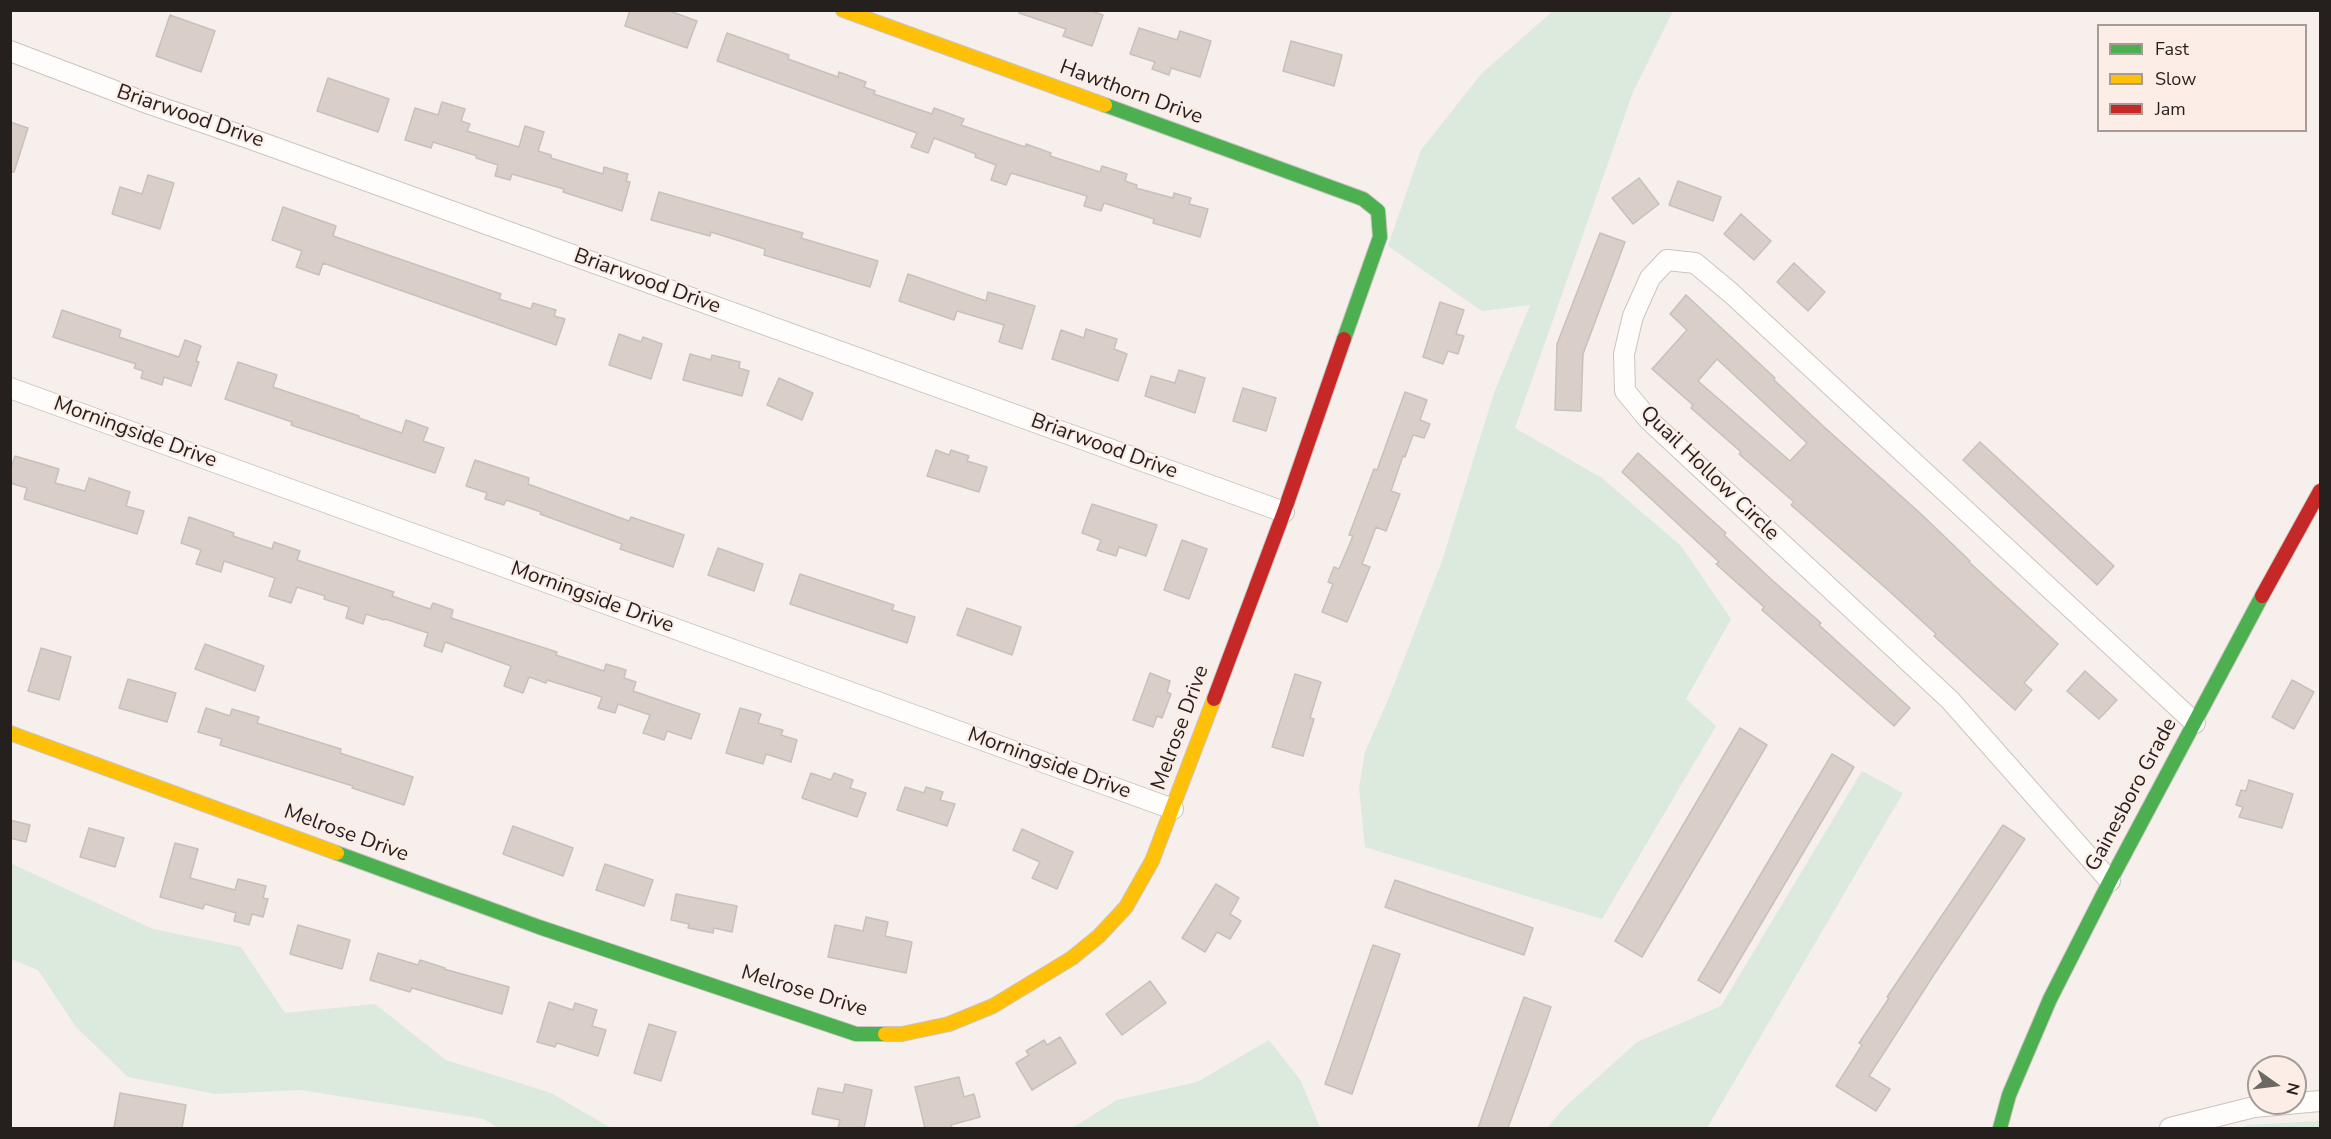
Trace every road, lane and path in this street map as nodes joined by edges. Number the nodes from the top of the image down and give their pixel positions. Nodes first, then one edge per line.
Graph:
1 (843, 10) edge
2 (10, 51) edge
3 (1380, 237) joint
4 (10, 388) edge
5 (2320, 491) edge
6 (1284, 512) junction
7 (2195, 723) junction
8 (10, 734) edge
9 (1173, 809) junction
10 (2110, 881) junction
11 (2320, 1101) edge
12 (2000, 1128) edge
13 (2170, 1128) edge

1 - 3 street, Hawthorn Drive
2 - 6 street, Briarwood Drive
3 - 6 street, Melrose Drive
4 - 9 street, Morningside Drive
5 - 7 street, Gainesboro Grade
6 - 9 street, Melrose Drive
7 - 10 street, Gainesboro Grade
7 - 10 street, Quail Hollow Circle
8 - 9 street, Melrose Drive
10 - 12 street, Gainesboro Grade
11 - 13 street

